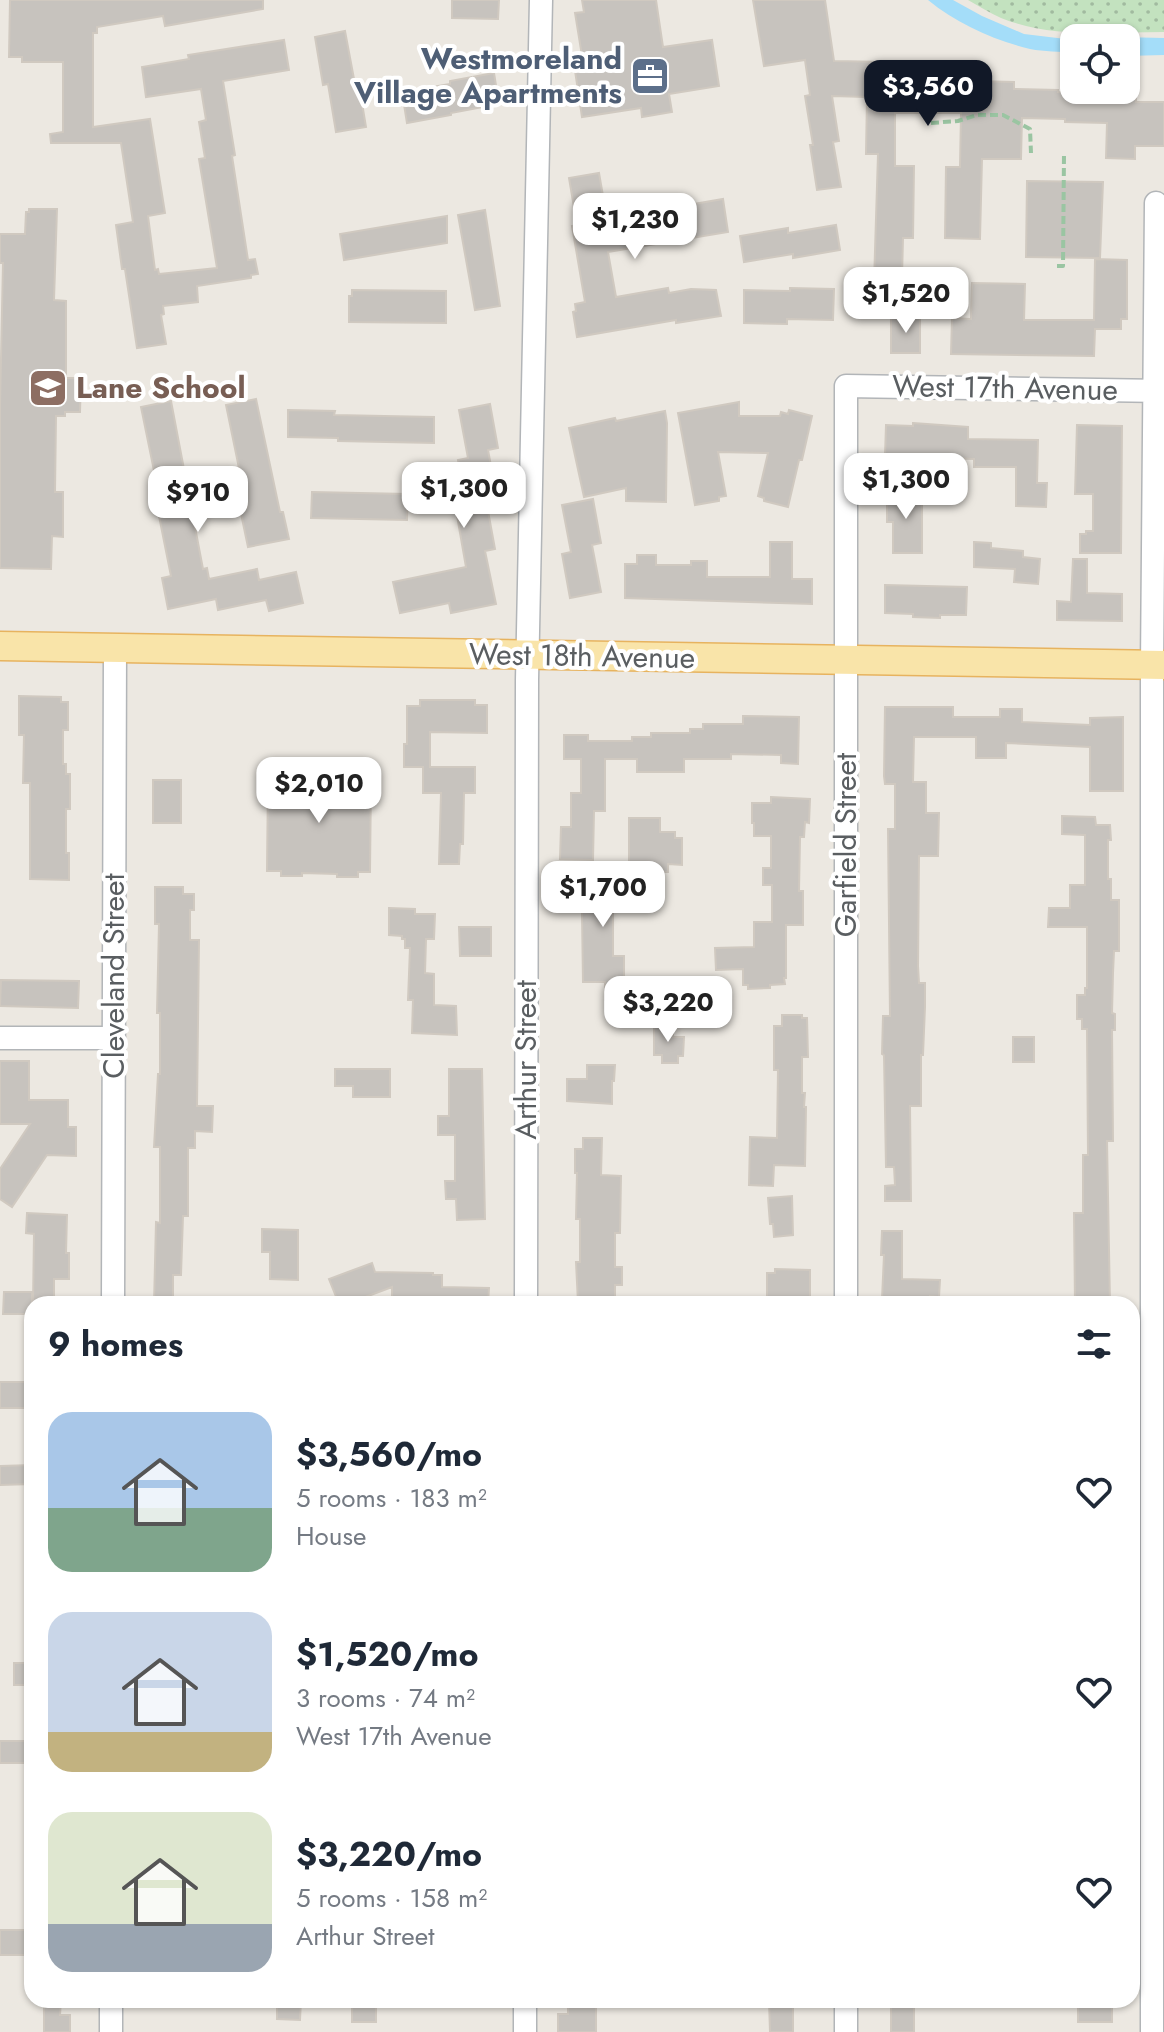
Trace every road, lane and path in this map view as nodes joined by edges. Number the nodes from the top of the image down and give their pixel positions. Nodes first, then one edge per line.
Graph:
1 (541, 0) edge
2 (931, 123) dead end
3 (1031, 153) dead end
4 (1064, 154) dead end
5 (1156, 203) dead end
6 (1057, 266) dead end
7 (846, 386) joint
8 (1160, 391) edge
9 (0, 646) edge
10 (115, 649) junction
11 (527, 655) junction
12 (846, 660) junction
13 (1158, 665) edge
14 (0, 1038) edge
15 (114, 1038) junction
16 (113, 1296) edge
17 (526, 1296) edge
18 (846, 1296) edge
19 (111, 2008) edge
20 (525, 2008) edge
21 (846, 2008) edge
22 (111, 2032) edge
23 (525, 2032) edge
24 (846, 2032) edge
25 (1152, 2032) edge

1 - 11 street, Arthur Street
2 - 3 path
4 - 6 path
5 - 8 street
7 - 8 street, West 17th Avenue
7 - 12 street, Garfield Street
8 - 13 street
9 - 10 main road, West 18th Avenue
10 - 11 main road, West 18th Avenue
10 - 15 street, Cleveland Street
11 - 12 main road, West 18th Avenue
11 - 17 street, Arthur Street
12 - 13 main road, West 18th Avenue
12 - 18 street, Garfield Street
13 - 25 street
14 - 15 street
15 - 16 street, Cleveland Street
19 - 22 street
20 - 23 street
21 - 24 street

